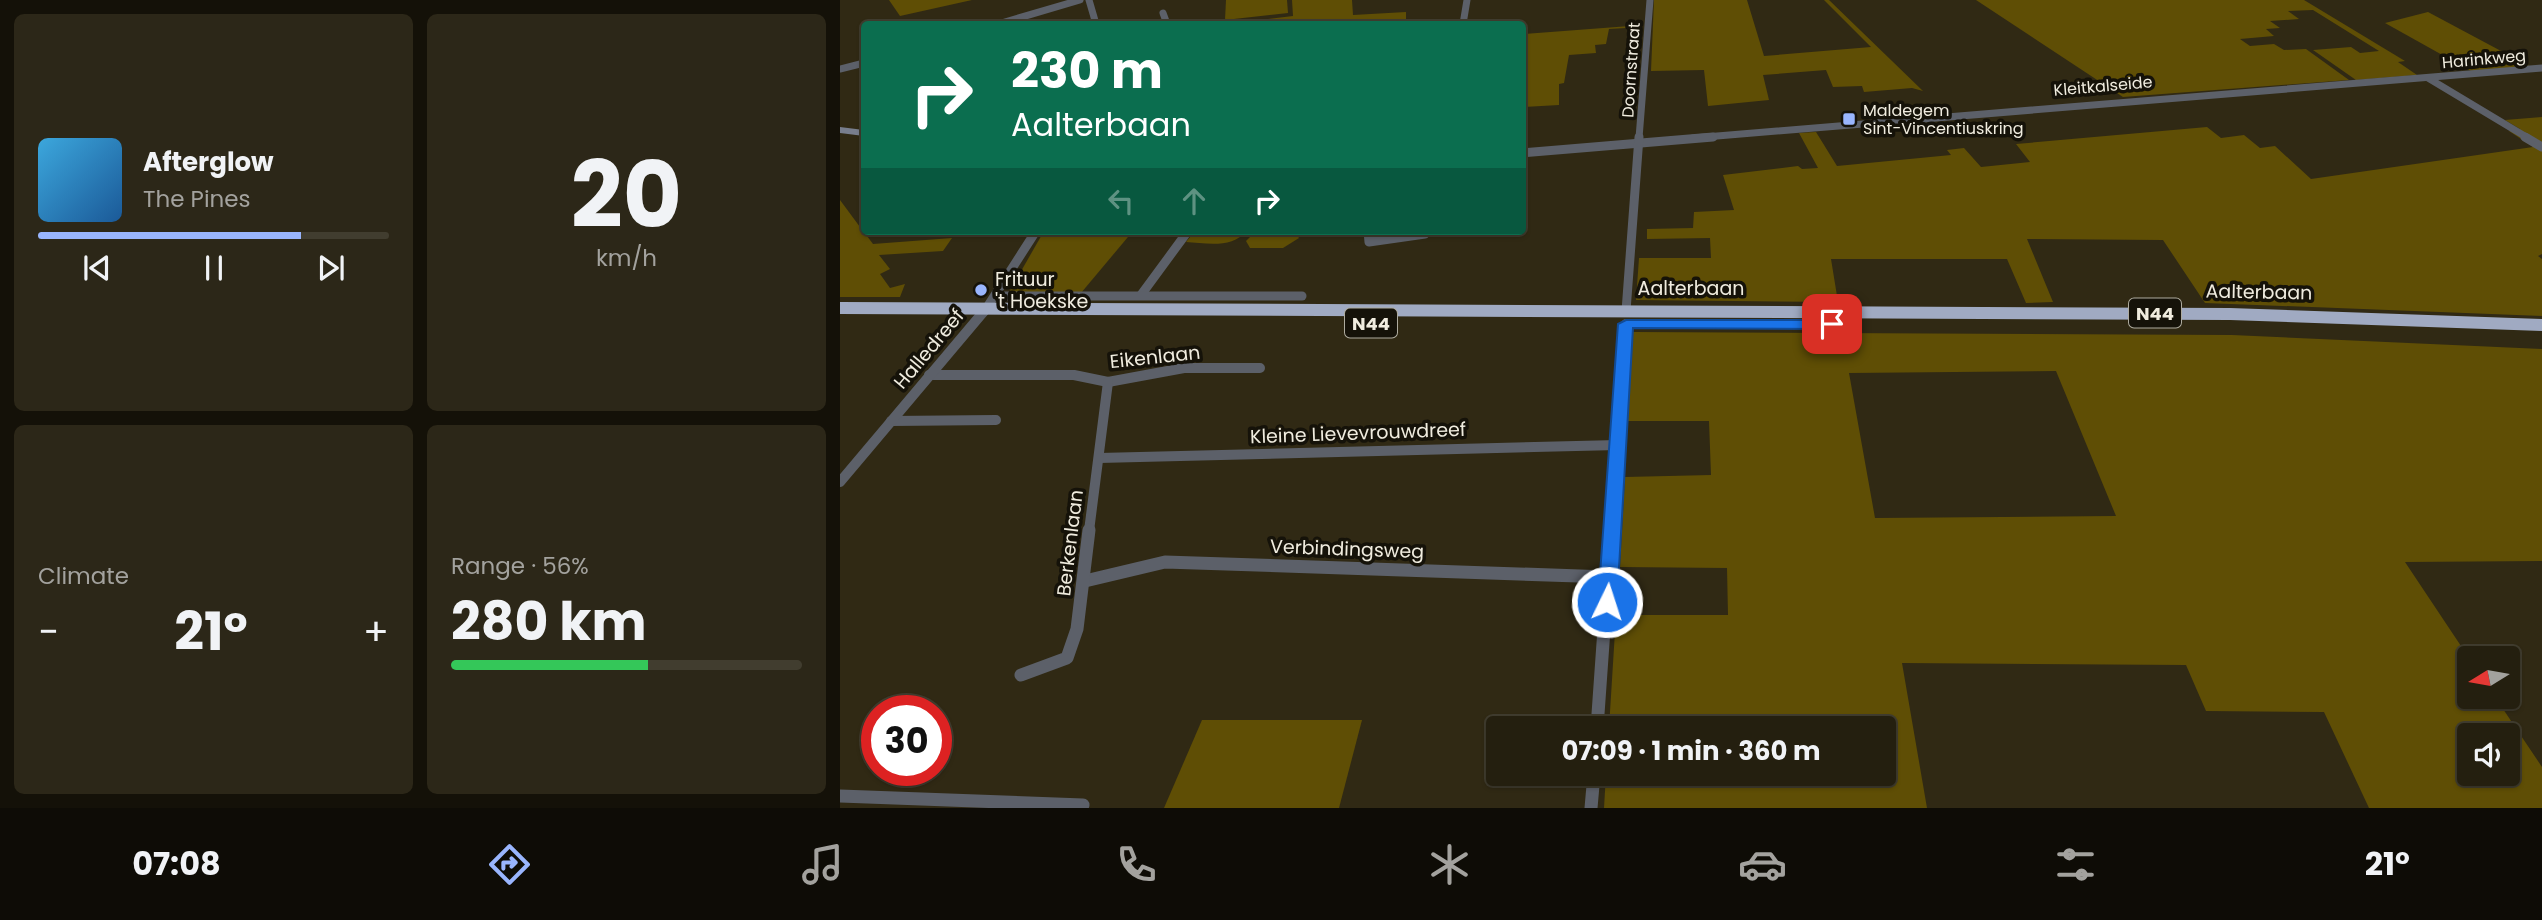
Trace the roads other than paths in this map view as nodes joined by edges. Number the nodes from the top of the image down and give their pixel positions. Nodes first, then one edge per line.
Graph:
1 (1080, 0) edge
2 (1089, 0) edge
3 (1468, 0) edge
4 (1650, 0) edge
5 (1163, 13) dead end
6 (1008, 21) edge
7 (1095, 21) edge
8 (1166, 21) edge
9 (1464, 21) edge
10 (840, 61) edge
11 (861, 64) edge
12 (2542, 68) edge
13 (842, 69) edge
14 (2428, 78) junction
15 (840, 130) edge
16 (861, 133) edge
17 (1640, 142) junction
18 (2542, 147) edge
19 (1526, 152) edge
20 (1033, 235) edge
21 (1188, 235) edge
22 (1368, 235) edge
23 (1418, 235) edge
24 (1141, 295) junction
25 (1302, 296) dead end
26 (840, 308) edge
27 (985, 309) junction
28 (1626, 317) junction
29 (840, 321) edge
30 (2542, 326) edge
31 (2542, 338) edge
32 (1260, 368) dead end
33 (929, 375) junction
34 (1108, 382) junction
35 (891, 421) junction
36 (996, 421) dead end
37 (1618, 445) junction
38 (1099, 458) junction
39 (840, 482) edge
40 (1609, 578) junction
41 (1085, 581) junction
42 (1021, 675) dead end
43 (1598, 716) edge
44 (1593, 786) edge
45 (840, 796) edge
46 (1083, 805) dead end
47 (1591, 808) edge

1 - 6 street
2 - 7 street
3 - 9 street
4 - 17 street, Doornstraat
5 - 8 street
10 - 13 street
11 - 13 street
12 - 14 street, Harinkweg
14 - 17 street, Kleitkalseide
14 - 18 street
15 - 16 street
17 - 19 street, Kleitkalseide
17 - 28 street, Doornstraat
20 - 27 street, Halledreef
21 - 24 street
22 - 23 street
24 - 25 street, Aalterbaan
24 - 27 street, Aalterbaan
26 - 27 highway, Aalterbaan / N44
27 - 28 highway, Aalterbaan / N44
27 - 29 highway, Aalterbaan / N44
27 - 33 street, Halledreef
28 - 30 highway, Aalterbaan / N44
28 - 31 highway, Aalterbaan / N44
28 - 37 street, Doornstraat
32 - 34 street, Eikenlaan
33 - 34 street, Eikenlaan
33 - 35 street, Halledreef
34 - 38 street, Berkenlaan
35 - 36 street
35 - 39 street, Halledreef
37 - 38 street, Kleine Lievevrouwdreef
37 - 40 street, Doornstraat
38 - 41 street, Berkenlaan
40 - 41 street, Verbindingsweg
40 - 43 street, Doornstraat
41 - 42 street, Berkenlaan
44 - 47 street
45 - 46 street

